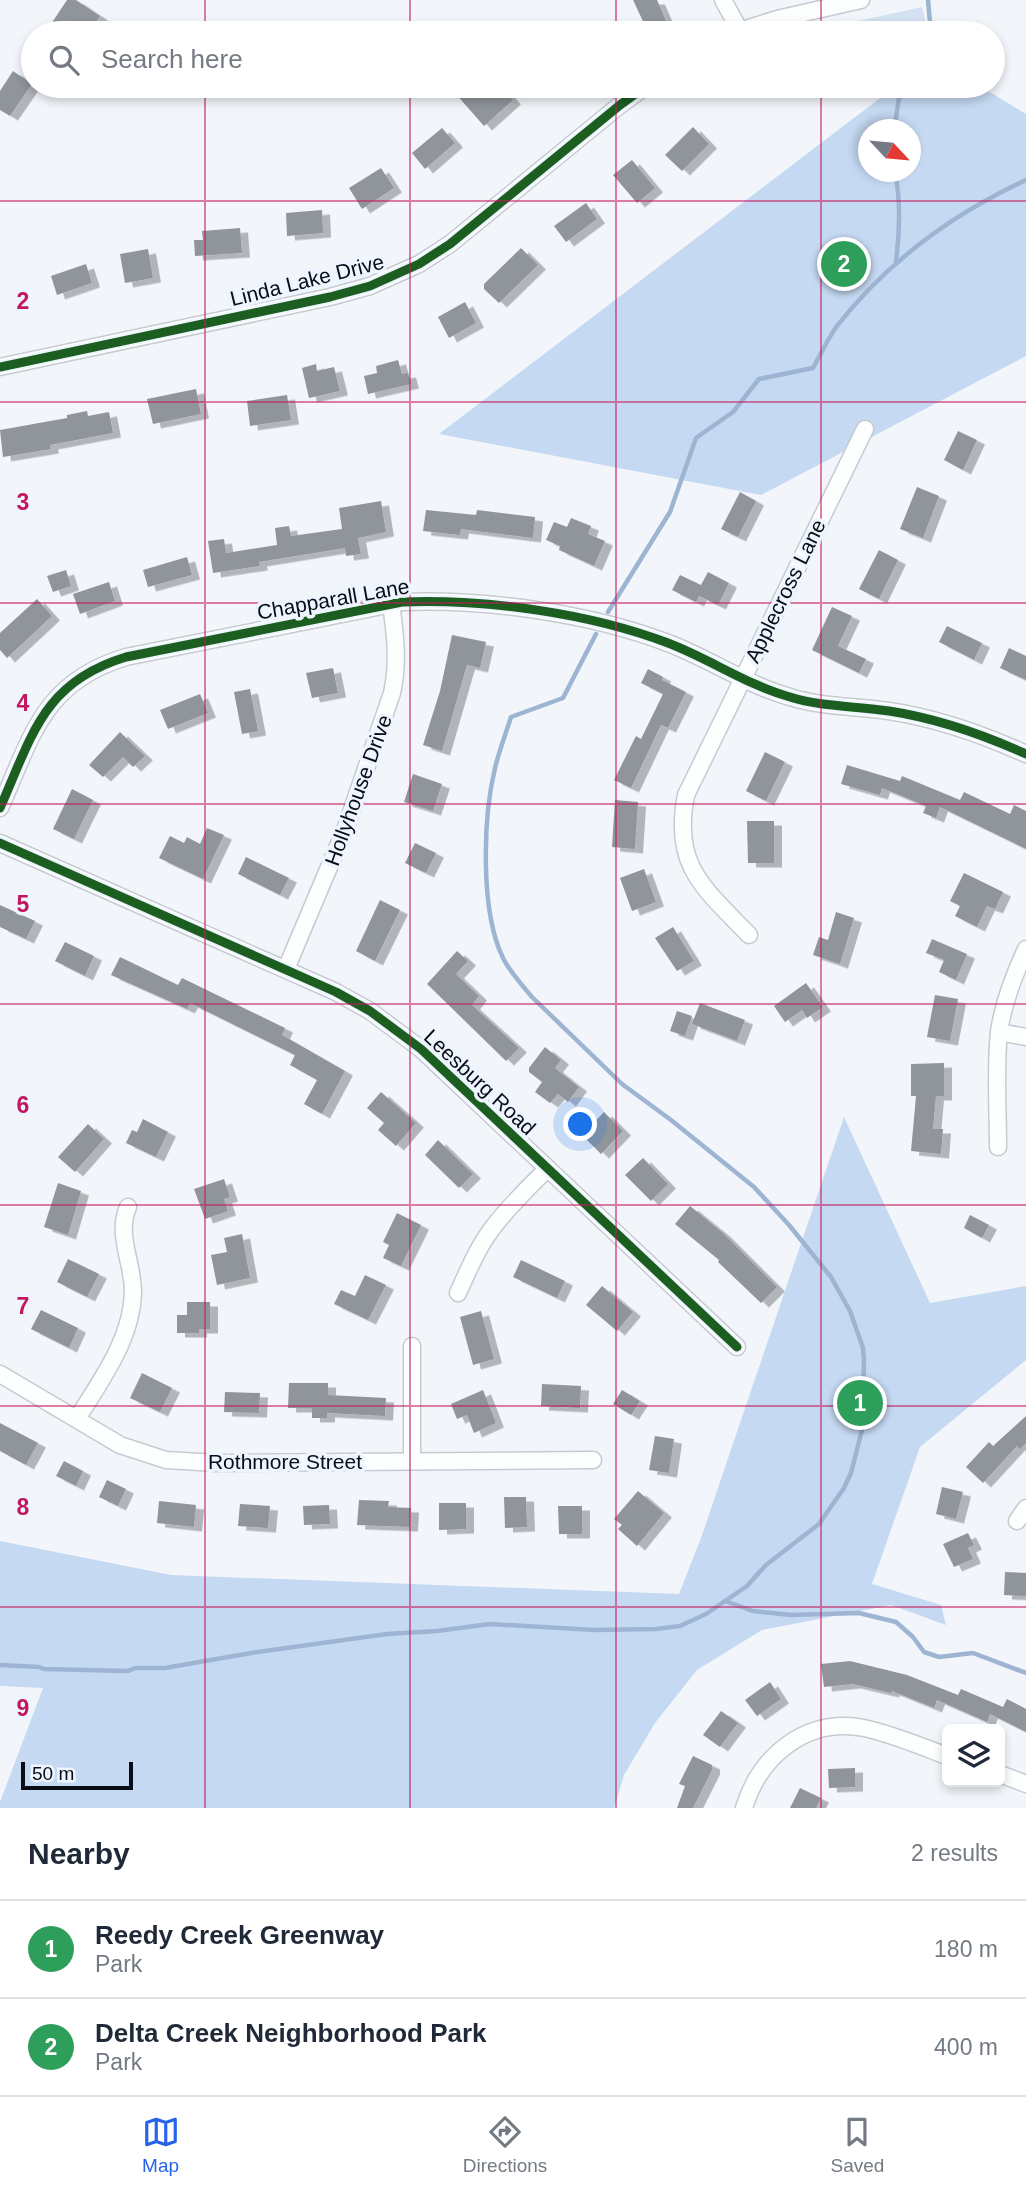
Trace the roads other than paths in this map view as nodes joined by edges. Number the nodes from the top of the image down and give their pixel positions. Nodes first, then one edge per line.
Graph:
1 (723, 0) edge
2 (861, 0) edge
3 (732, 21) edge
4 (771, 21) edge
5 (630, 98) edge
6 (0, 366) edge
7 (865, 429) dead end
8 (391, 603) junction
9 (743, 678) junction
10 (1026, 754) edge
11 (0, 808) edge
12 (0, 843) edge
13 (749, 935) dead end
14 (1026, 949) edge
15 (286, 970) junction
16 (999, 1032) junction
17 (1026, 1037) edge
18 (998, 1147) dead end
19 (547, 1169) junction
20 (128, 1207) dead end
21 (458, 1293) dead end
22 (412, 1346) dead end
23 (737, 1347) dead end
24 (0, 1374) edge
25 (77, 1419) junction
26 (593, 1460) dead end
27 (412, 1461) junction
28 (942, 1754) edge
29 (1005, 1776) edge
30 (1026, 1784) edge
31 (744, 1808) edge

1 - 3 street
2 - 4 street
5 - 6 street, Linda Lake Drive
7 - 9 street, Applecross Lane
8 - 9 street, Chapparall Lane
8 - 11 street, Chapparall Lane
8 - 15 street, Hollyhouse Drive
9 - 10 street, Chapparall Lane
9 - 13 street, Applecross Lane
12 - 15 street, Leesburg Road
14 - 16 street
15 - 19 street, Leesburg Road
16 - 17 street
16 - 18 street
19 - 21 street
19 - 23 street, Leesburg Road
20 - 25 street
22 - 27 street
24 - 25 street, Rothmore Street
25 - 27 street, Rothmore Street
26 - 27 street, Rothmore Street
28 - 31 street
29 - 30 street

